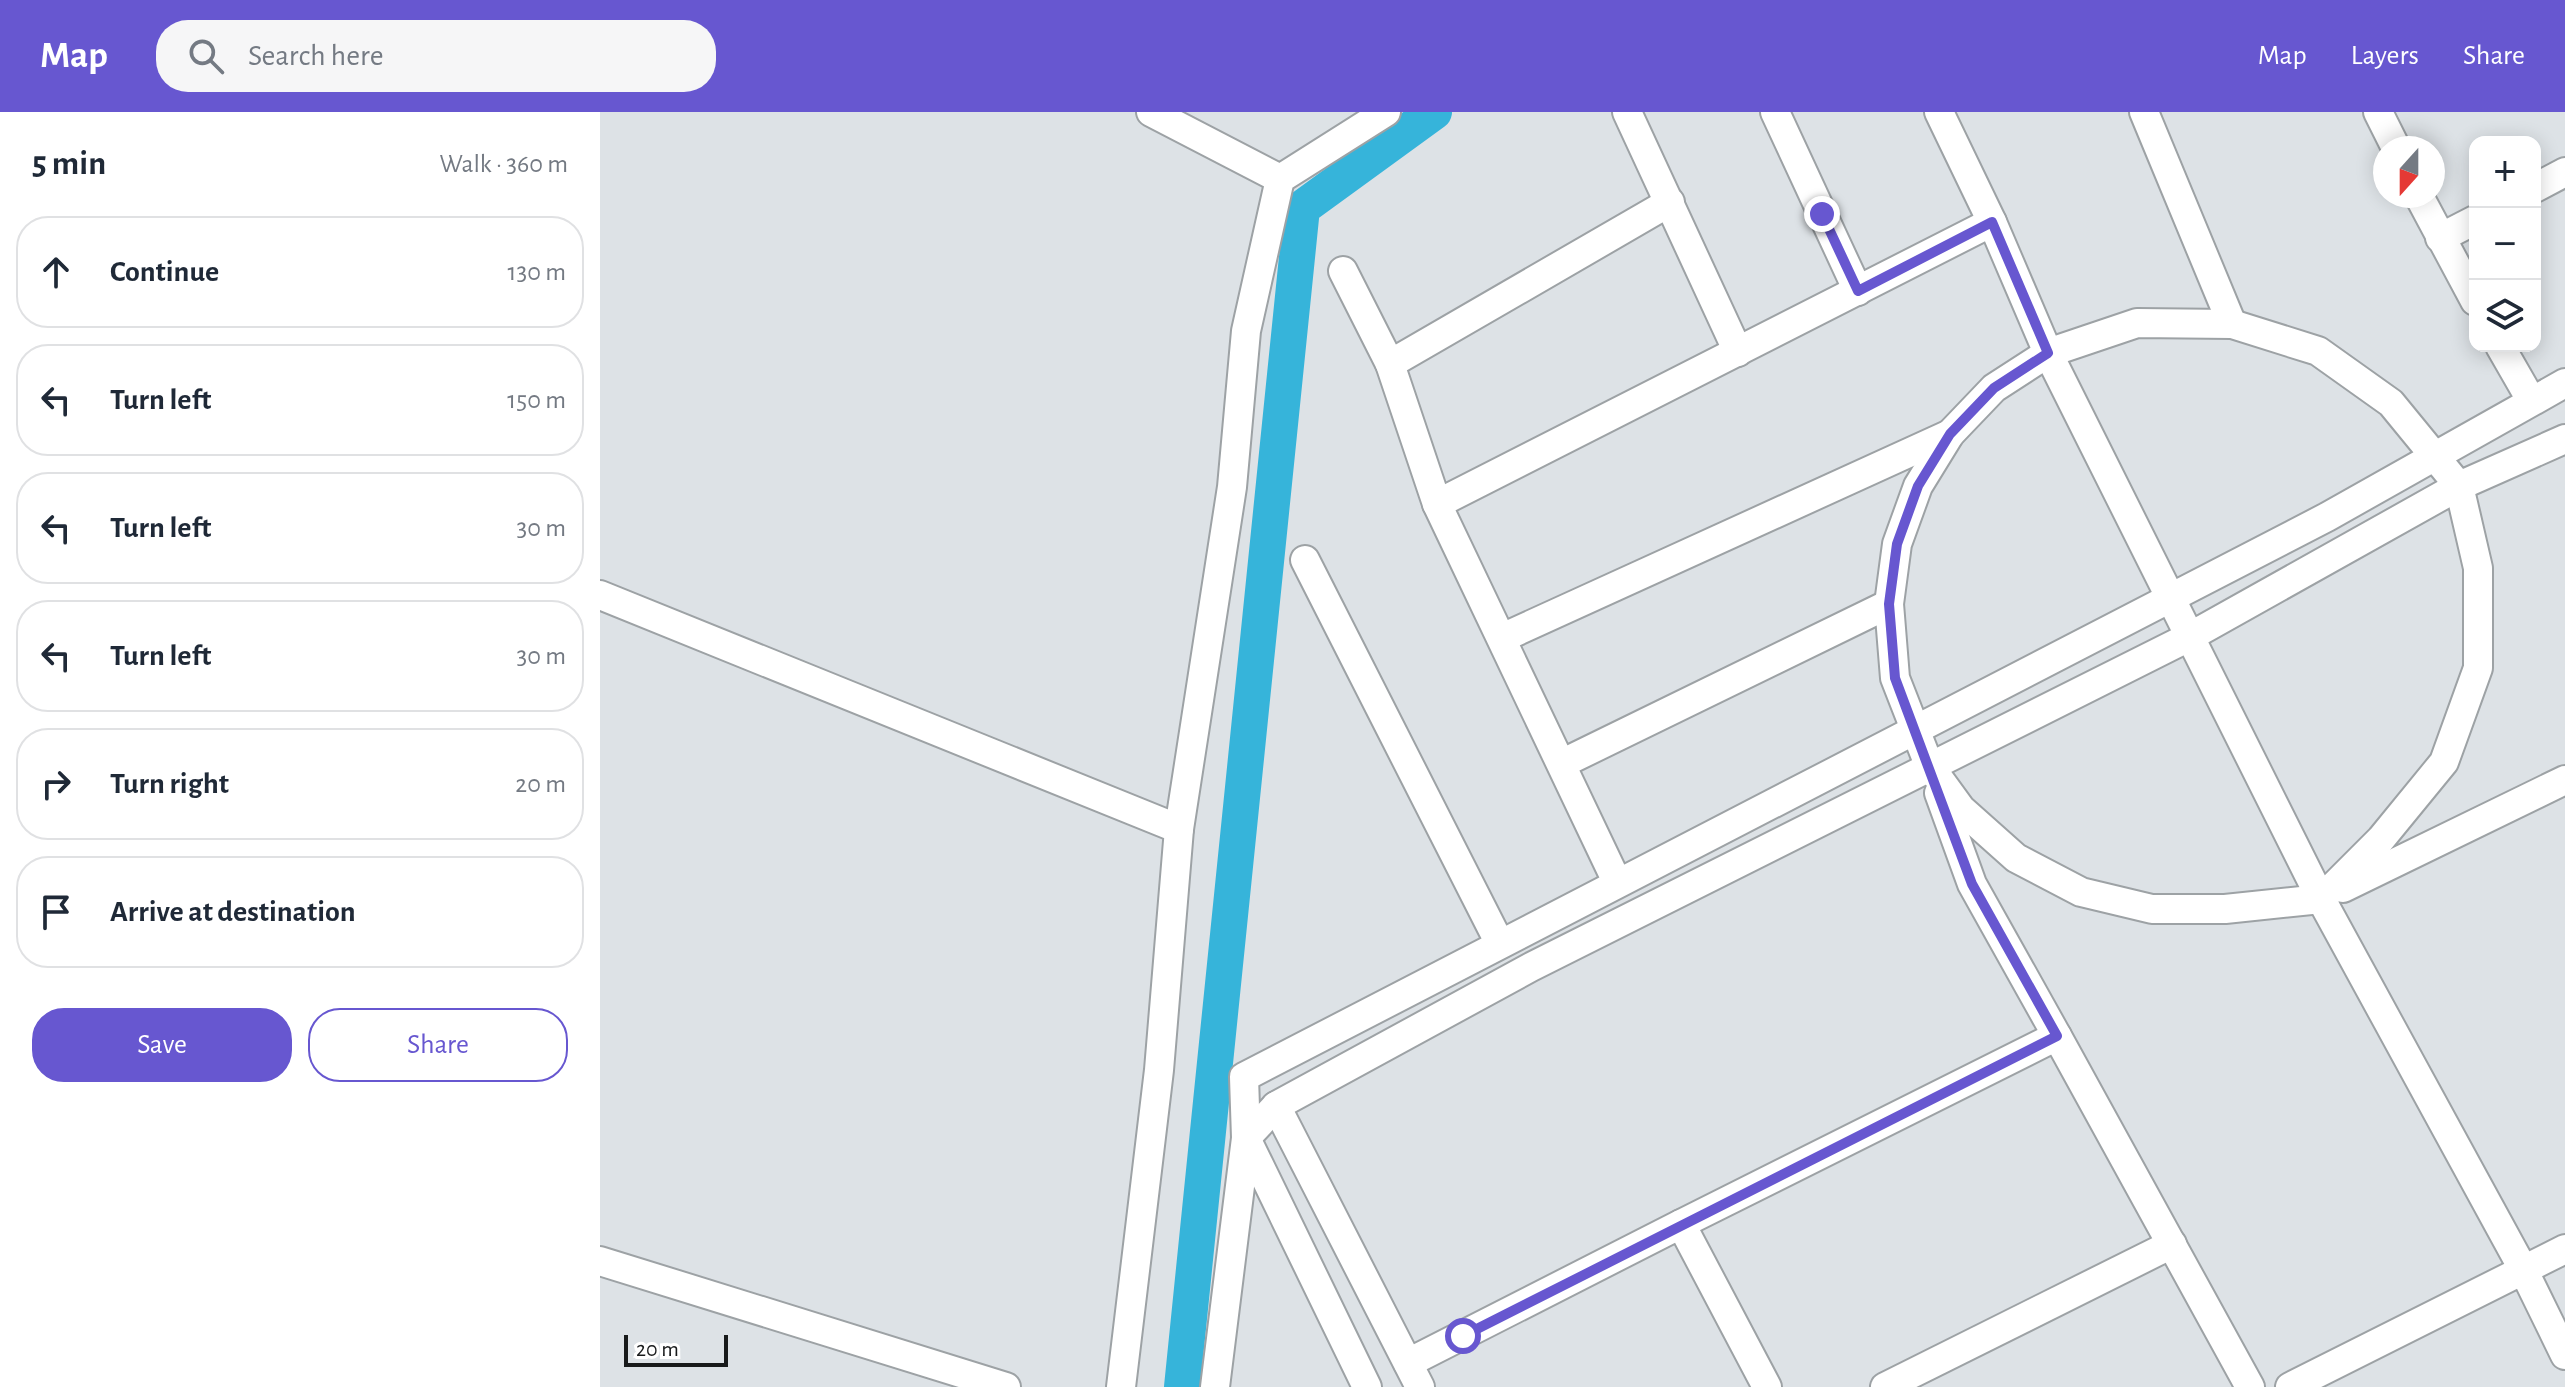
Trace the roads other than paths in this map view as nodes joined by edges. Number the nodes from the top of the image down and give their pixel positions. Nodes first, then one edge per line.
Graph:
1 (1151, 112) edge
2 (1386, 112) edge
3 (1627, 112) edge
4 (1775, 112) edge
5 (1939, 112) edge
6 (2144, 112) edge
7 (2378, 112) edge
8 (2390, 136) edge
9 (2565, 172) edge
10 (1280, 179) junction
11 (2541, 185) edge
12 (1670, 202) junction
13 (2425, 208) edge
14 (1992, 222) junction
15 (2469, 223) edge
16 (2440, 238) junction
17 (1343, 271) dead end
18 (2469, 290) edge
19 (1858, 291) junction
20 (2232, 324) junction
21 (1738, 352) junction
22 (2503, 352) edge
23 (2048, 353) junction
24 (1390, 364) junction
25 (2565, 383) edge
26 (2531, 400) junction
27 (1950, 434) junction
28 (2565, 439) edge
29 (2434, 456) junction
30 (2459, 486) junction
31 (1437, 504) junction
32 (1305, 560) dead end
33 (600, 595) edge
34 (2171, 598) junction
35 (1889, 604) junction
36 (2191, 636) junction
37 (1502, 638) junction
38 (1912, 728) junction
39 (1563, 763) junction
40 (1929, 765) junction
41 (2565, 780) edge
42 (1179, 829) junction
43 (1617, 882) junction
44 (2321, 899) junction
45 (1500, 944) junction
46 (2057, 1036) junction
47 (1276, 1106) junction
48 (1246, 1138) junction
49 (1681, 1224) junction
50 (2172, 1244) junction
51 (2565, 1249) edge
52 (600, 1261) edge
53 (2523, 1269) junction
54 (2565, 1355) edge
55 (1414, 1375) edge
56 (1006, 1387) edge
57 (1121, 1387) edge
58 (1215, 1387) edge
59 (1367, 1387) edge
60 (1767, 1387) edge
61 (1885, 1387) edge
62 (2250, 1387) edge
63 (2290, 1387) edge

1 - 10 street
2 - 10 street
3 - 12 street
4 - 19 street
5 - 14 street
6 - 20 street
7 - 8 street
9 - 11 street
10 - 42 street
12 - 21 street
12 - 24 street
13 - 16 street
14 - 19 street
14 - 23 street
15 - 16 street
16 - 18 street
17 - 24 street
19 - 21 street
20 - 23 street
20 - 29 street
21 - 31 street
22 - 26 street
23 - 27 street
23 - 34 street
24 - 31 street
25 - 26 street
26 - 29 street
27 - 35 street
27 - 37 street
28 - 30 street
29 - 30 street
29 - 34 street
30 - 36 street
30 - 44 street
31 - 37 street
32 - 45 street
33 - 42 street
34 - 36 street
34 - 38 street
35 - 38 street
35 - 39 street
36 - 40 street
36 - 44 street
37 - 39 street
38 - 40 street
38 - 43 street
39 - 43 street
40 - 44 street
40 - 46 street
40 - 47 street
41 - 44 street
42 - 57 street
43 - 45 street
44 - 53 street
45 - 48 street
46 - 49 street
46 - 50 street
47 - 48 street
47 - 55 street
48 - 58 street
48 - 59 street
49 - 55 street
49 - 60 street
50 - 61 street
50 - 62 street
51 - 53 street
52 - 56 street
53 - 54 street
53 - 63 street

